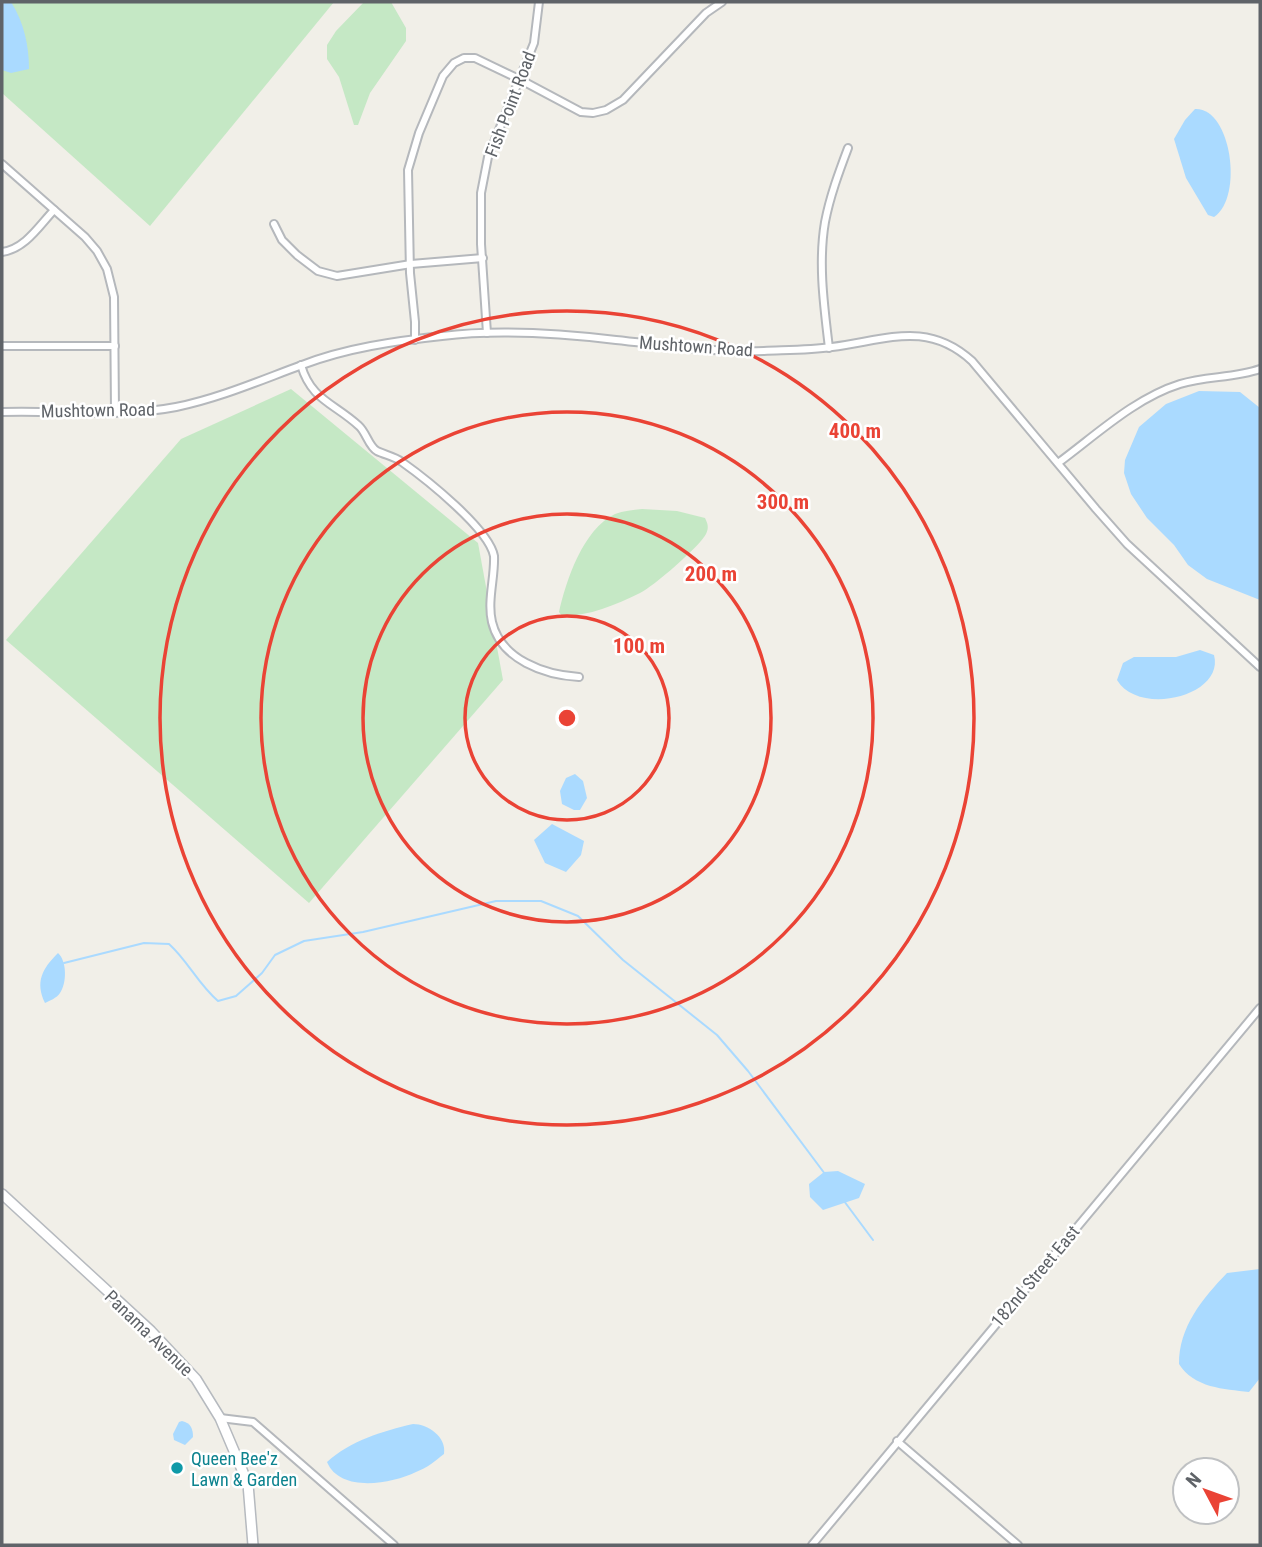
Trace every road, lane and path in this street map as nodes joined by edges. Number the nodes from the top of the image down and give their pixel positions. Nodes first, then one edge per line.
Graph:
1 (540, 2) edge
2 (722, 2) edge
3 (519, 79) junction
4 (848, 148) dead end
5 (2, 164) edge
6 (54, 210) junction
7 (274, 225) dead end
8 (2, 252) edge
9 (482, 258) junction
10 (411, 264) junction
11 (487, 333) junction
12 (415, 340) junction
13 (2, 346) edge
14 (115, 346) junction
15 (829, 348) junction
16 (301, 365) junction
17 (1260, 369) edge
18 (2, 412) edge
19 (115, 412) junction
20 (1058, 463) junction
21 (1260, 667) edge
22 (579, 677) dead end
23 (1260, 1008) edge
24 (2, 1194) edge
25 (220, 1418) junction
26 (897, 1441) junction
27 (253, 1545) edge
28 (394, 1545) edge
29 (812, 1545) edge
30 (1018, 1545) edge

1 - 3 street, Fish Point Road
2 - 3 street
3 - 9 street, Fish Point Road
3 - 10 street
4 - 15 street
5 - 6 street
6 - 8 street
6 - 14 street
7 - 10 street
9 - 10 street
9 - 11 street, Fish Point Road
10 - 12 street
11 - 12 street, Mushtown Road
11 - 15 street, Mushtown Road
12 - 16 street, Mushtown Road
13 - 14 street
14 - 19 street
15 - 20 street, Mushtown Road
16 - 19 street, Mushtown Road
16 - 22 street
17 - 20 street
18 - 19 street, Mushtown Road
20 - 21 street, Mushtown Road
23 - 26 street, 182nd Street East
24 - 25 main road, Panama Avenue
25 - 27 main road, Panama Avenue
25 - 28 street
26 - 29 street, 182nd Street East
26 - 30 street

